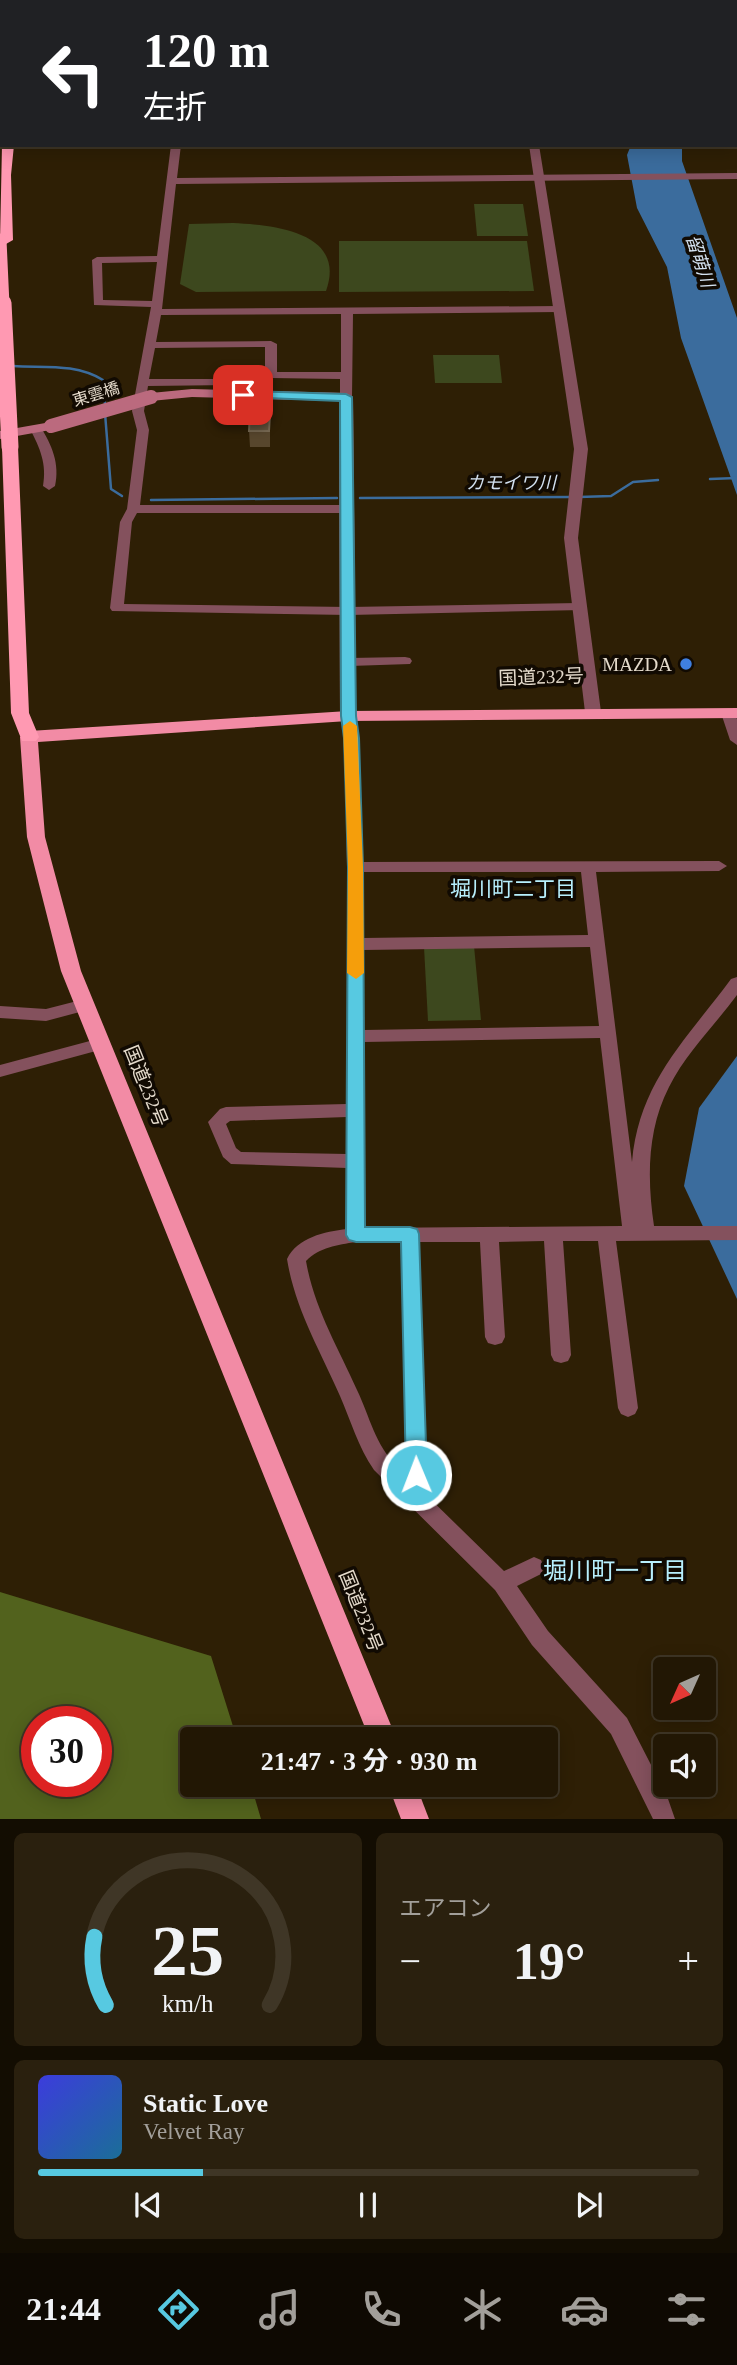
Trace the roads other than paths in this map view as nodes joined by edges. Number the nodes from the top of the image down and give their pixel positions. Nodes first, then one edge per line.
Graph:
1 (8, 147) edge
2 (176, 147) edge
3 (534, 147) edge
4 (737, 176) edge
5 (539, 178) junction
6 (172, 181) junction
7 (2, 239) edge
8 (160, 259) junction
9 (156, 308) junction
10 (559, 309) junction
11 (347, 310) junction
12 (149, 345) junction
13 (271, 375) junction
14 (346, 376) junction
15 (143, 383) junction
16 (346, 397) junction
17 (36, 429) junction
18 (9, 443) edge
19 (49, 486) dead end
20 (133, 509) junction
21 (348, 509) junction
22 (578, 607) junction
23 (349, 611) junction
24 (405, 661) dead end
25 (350, 662) junction
26 (592, 707) junction
27 (734, 710) edge
28 (348, 716) junction
29 (29, 737) junction
30 (737, 740) edge
31 (588, 866) junction
32 (719, 866) dead end
33 (355, 867) junction
34 (597, 941) junction
35 (355, 944) junction
36 (737, 983) edge
37 (85, 1005) junction
38 (0, 1012) edge
39 (608, 1032) junction
40 (357, 1036) junction
41 (101, 1044) junction
42 (0, 1071) edge
43 (355, 1110) junction
44 (356, 1161) junction
45 (737, 1233) edge
46 (410, 1234) junction
47 (489, 1234) junction
48 (554, 1234) junction
49 (606, 1234) junction
50 (643, 1234) junction
51 (356, 1235) junction
52 (495, 1337) dead end
53 (561, 1355) dead end
54 (628, 1408) dead end
55 (393, 1475) junction
56 (534, 1567) dead end
57 (502, 1583) junction
58 (379, 1727) edge
59 (407, 1797) edge
60 (415, 1819) edge
61 (664, 1819) edge

1 - 7 highway
2 - 6 street
3 - 5 street
4 - 5 street
5 - 6 street
5 - 10 street
6 - 8 street
7 - 18 highway, bridge
8 - 9 street
8 - 9 street
9 - 11 street
9 - 12 street
10 - 11 street
10 - 22 street
11 - 14 street
12 - 13 street
12 - 15 street
13 - 14 street
13 - 15 street
14 - 16 street
15 - 20 street
16 - 17 main road, 東雲橋, bridge
16 - 21 main road
17 - 18 main road, 東雲橋
17 - 19 street
18 - 29 highway
20 - 21 street
20 - 23 street
21 - 23 main road
22 - 23 street
22 - 26 street
23 - 25 main road
24 - 25 street
25 - 28 main road
26 - 27 highway, 国道232号
26 - 28 highway, 国道232号
27 - 30 street
28 - 29 highway, 国道232号
28 - 33 street
29 - 37 highway, 国道232号
31 - 32 street
31 - 33 street
31 - 34 street
33 - 35 street
34 - 35 street
34 - 39 street
35 - 40 street
36 - 50 street
37 - 38 street
37 - 41 highway, 国道232号
39 - 40 street
39 - 50 street
40 - 43 street
41 - 42 street
41 - 58 highway, 国道232号
43 - 44 street
43 - 44 street
44 - 51 street
45 - 50 street
46 - 47 street
46 - 51 street
46 - 55 street
47 - 48 street
47 - 52 street
48 - 49 street
48 - 53 street
49 - 50 street
49 - 54 street
51 - 55 street
55 - 57 street
56 - 57 street
57 - 61 street
59 - 60 highway

